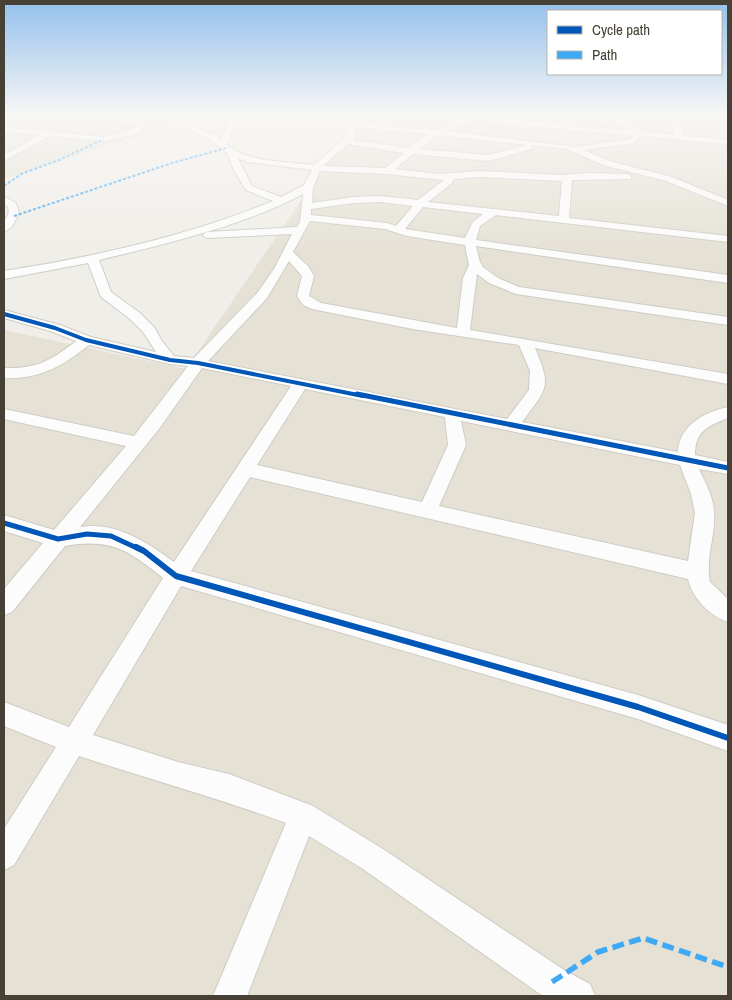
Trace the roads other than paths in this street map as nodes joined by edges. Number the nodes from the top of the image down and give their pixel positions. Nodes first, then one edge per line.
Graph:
1 (234, 161) edge
2 (259, 161) edge
3 (323, 161) edge
4 (399, 161) edge
5 (493, 161) edge
6 (601, 161) edge
7 (318, 168) junction
8 (387, 171) junction
9 (449, 176) junction
10 (520, 176) junction
11 (562, 178) junction
12 (685, 186) junction
13 (308, 187) junction
14 (4, 199) edge
15 (283, 201) junction
16 (418, 203) junction
17 (728, 204) edge
18 (493, 212) junction
19 (304, 218) junction
20 (564, 221) junction
21 (4, 229) edge
22 (398, 230) junction
23 (168, 238) junction
24 (728, 239) edge
25 (469, 242) junction
26 (288, 254) junction
27 (92, 258) junction
28 (475, 265) junction
29 (4, 275) edge
30 (728, 278) edge
31 (4, 314) edge
32 (728, 321) edge
33 (463, 333) junction
34 (86, 340) junction
35 (524, 342) junction
36 (170, 360) junction
37 (198, 364) junction
38 (4, 373) edge
39 (728, 380) edge
40 (300, 384) junction
41 (728, 412) edge
42 (4, 414) edge
43 (452, 414) junction
44 (511, 425) junction
45 (138, 444) junction
46 (686, 460) junction
47 (728, 468) edge
48 (245, 470) junction
49 (427, 511) junction
50 (4, 523) edge
51 (58, 539) junction
52 (698, 572) junction
53 (176, 576) junction
54 (4, 605) edge
55 (728, 612) edge
56 (4, 714) edge
57 (728, 738) edge
58 (74, 742) junction
59 (302, 816) junction
60 (4, 855) edge
61 (230, 996) edge
62 (578, 996) edge

1 - 15 street
2 - 7 street
3 - 7 street
4 - 8 street
5 - 10 street
6 - 12 street
7 - 8 street
7 - 13 street
8 - 9 street
9 - 10 street
9 - 16 street
10 - 11 street
11 - 12 street
11 - 20 street
12 - 17 street
13 - 15 street
13 - 19 street
14 - 21 street
15 - 23 street
16 - 18 street
16 - 19 street
16 - 22 street
18 - 20 street
18 - 25 street
19 - 22 street
19 - 23 street
19 - 26 street
20 - 24 street
22 - 25 street
23 - 27 street
25 - 28 street
25 - 30 street
26 - 33 street
26 - 37 street
27 - 29 street
27 - 36 street
28 - 32 street
28 - 33 street
31 - 34 street
33 - 35 street
34 - 36 street
34 - 38 street
35 - 39 street
35 - 44 street
36 - 37 street
37 - 40 street
37 - 45 street
40 - 43 street
40 - 48 street
41 - 46 street
42 - 45 street
43 - 44 street
43 - 49 street
44 - 46 street
45 - 51 street
46 - 47 street
46 - 52 street
48 - 49 street
48 - 53 street
49 - 52 street
50 - 51 street
51 - 53 street
51 - 54 street
52 - 55 street
53 - 57 street
53 - 58 street
56 - 58 street
58 - 59 street
58 - 60 street
59 - 61 street
59 - 62 street

